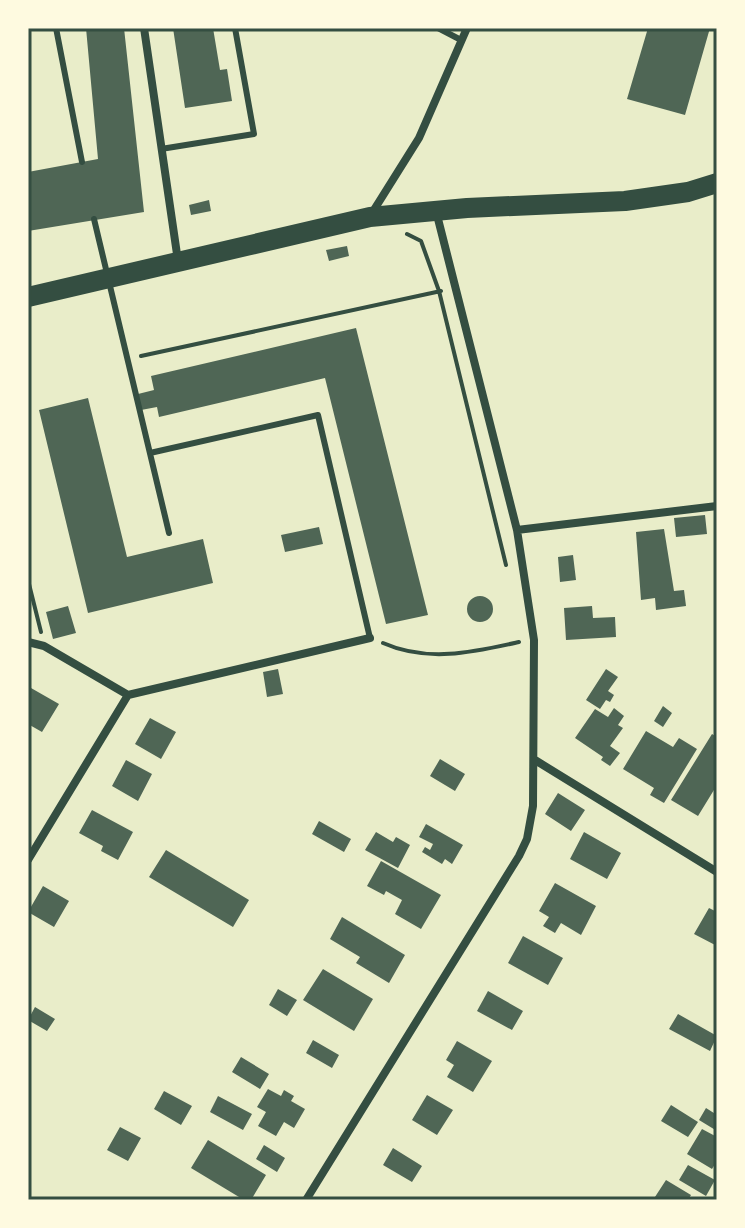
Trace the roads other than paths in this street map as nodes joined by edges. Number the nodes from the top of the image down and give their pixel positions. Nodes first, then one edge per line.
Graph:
1 (56, 28) edge
2 (144, 28) edge
3 (235, 28) edge
4 (438, 28) edge
5 (467, 28) edge
6 (461, 40) junction
7 (161, 149) junction
8 (82, 162) dead end
9 (717, 183) edge
10 (436, 210) junction
11 (370, 217) junction
12 (94, 219) dead end
13 (178, 262) junction
14 (106, 277) junction
15 (28, 297) edge
16 (150, 453) junction
17 (717, 506) edge
18 (517, 530) junction
19 (169, 533) dead end
20 (370, 638) joint
21 (28, 642) edge
22 (128, 695) junction
23 (535, 760) junction
24 (28, 860) edge
25 (717, 872) edge
26 (306, 1200) edge

1 - 8 lane
2 - 7 street
3 - 7 lane
4 - 6 lane
5 - 6 street
6 - 11 street
7 - 13 street
9 - 10 main road
10 - 11 main road
10 - 18 street
11 - 13 main road
12 - 14 lane
13 - 14 main road
14 - 15 main road
14 - 16 lane
16 - 19 lane
16 - 20 lane
17 - 18 street
18 - 23 street
20 - 22 street
21 - 22 street
22 - 24 street
23 - 25 street
23 - 26 street

